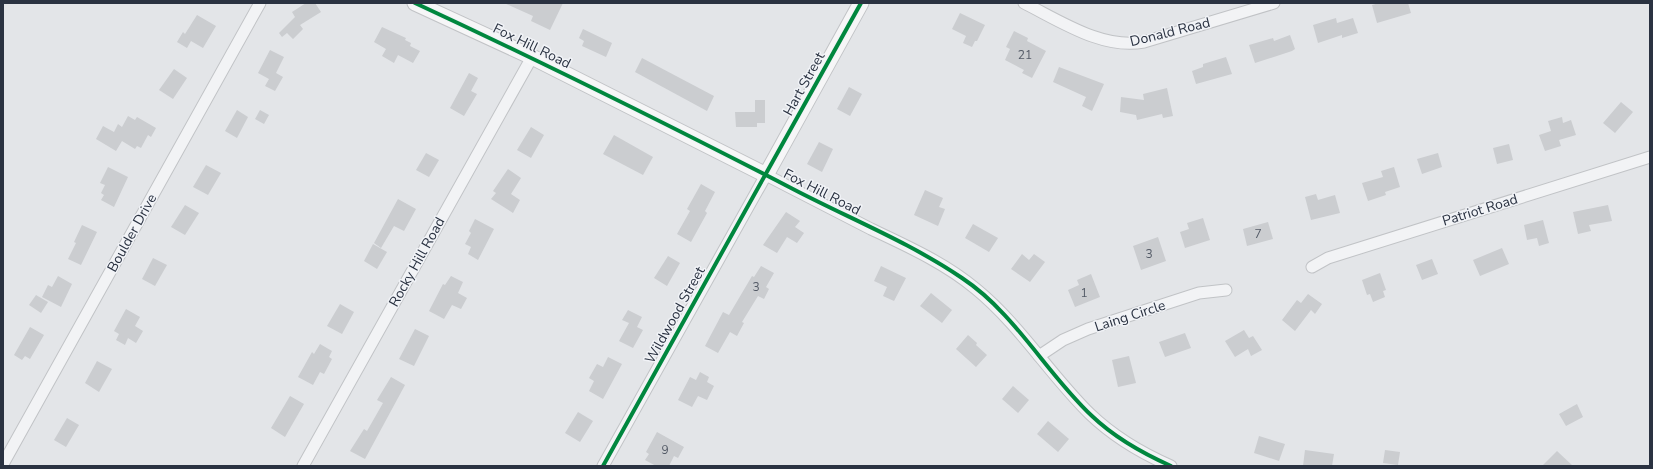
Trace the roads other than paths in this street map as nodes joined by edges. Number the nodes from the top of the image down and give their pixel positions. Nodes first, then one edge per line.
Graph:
1 (260, 3) edge
2 (415, 3) edge
3 (861, 3) edge
4 (1024, 3) edge
5 (1274, 3) edge
6 (532, 57) junction
7 (1650, 157) edge
8 (766, 175) junction
9 (1312, 267) dead end
10 (1226, 290) dead end
11 (1039, 356) junction
12 (3, 464) edge
13 (303, 466) edge
14 (603, 466) edge
15 (1171, 466) edge

1 - 12 street, Boulder Drive
2 - 6 street, Fox Hill Road
3 - 8 street, Hart Street
4 - 5 street, Donald Road
6 - 8 street, Fox Hill Road
6 - 13 street, Rocky Hill Road
7 - 9 street, Patriot Road
8 - 11 street, Fox Hill Road
8 - 14 street, Wildwood Street
10 - 11 street, Laing Circle
11 - 15 street, Fox Hill Road

